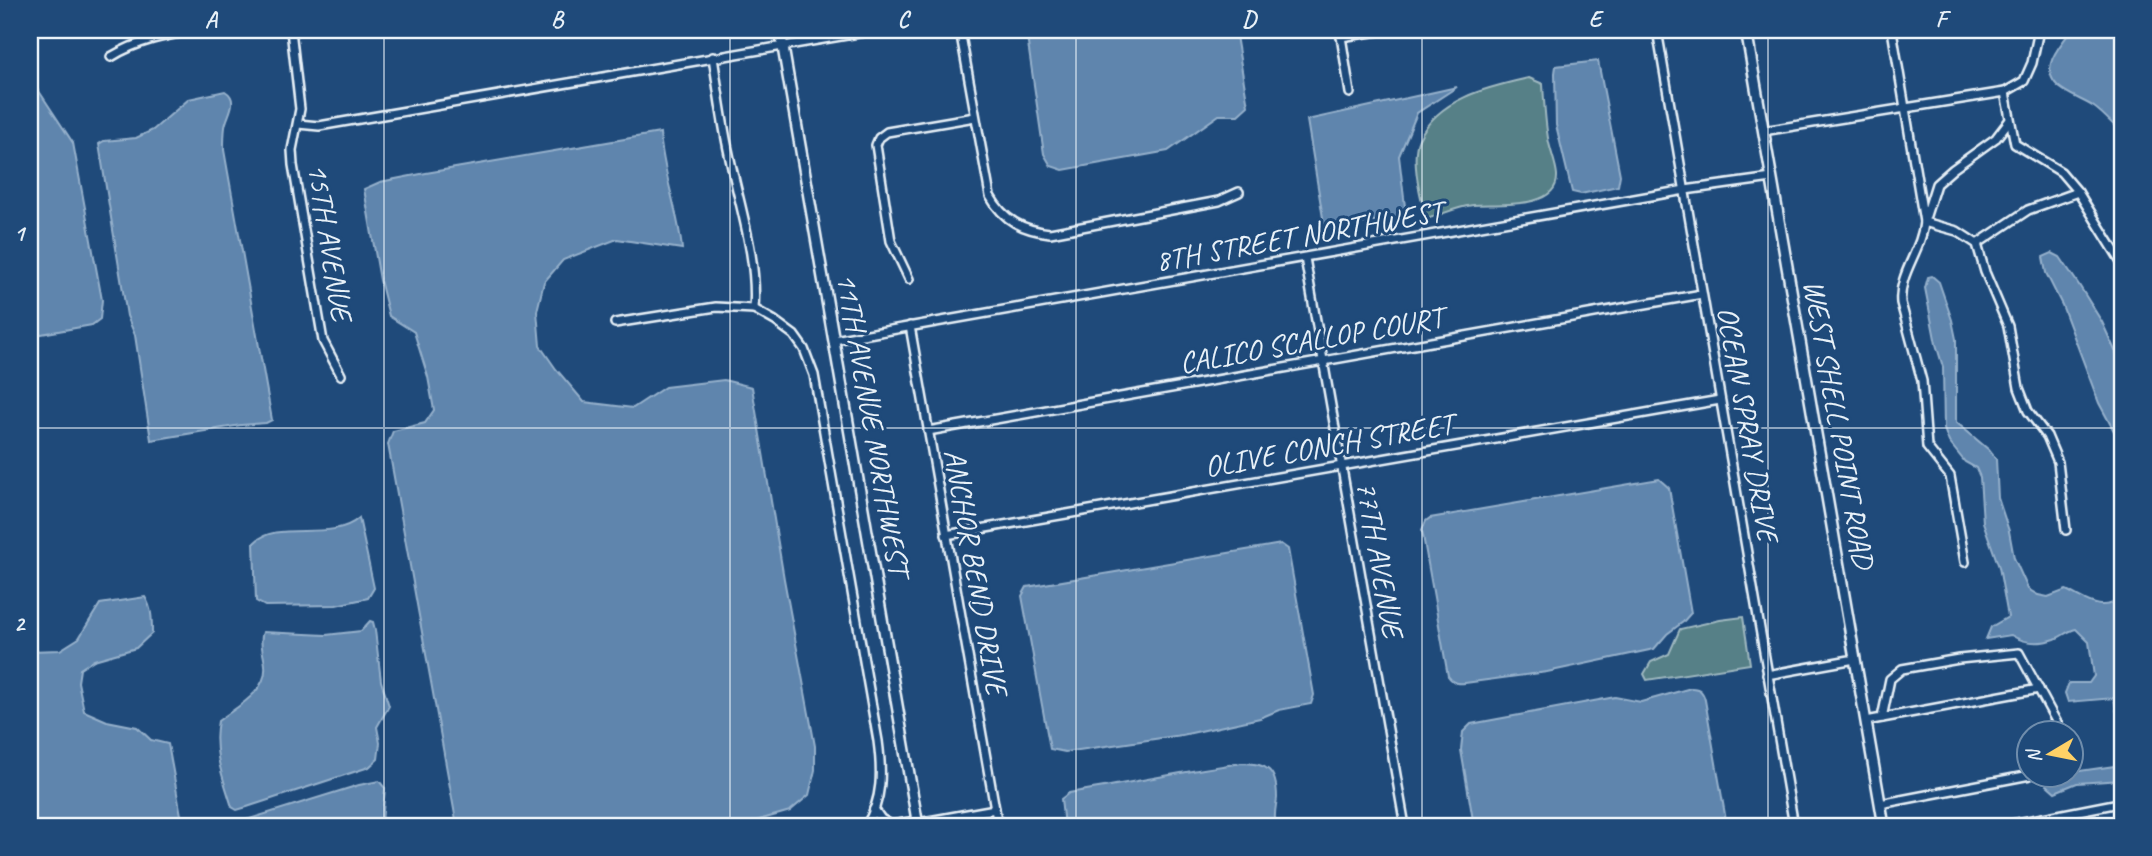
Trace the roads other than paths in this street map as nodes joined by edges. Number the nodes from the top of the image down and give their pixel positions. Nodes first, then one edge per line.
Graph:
1 (197, 30) edge
2 (291, 30) edge
3 (780, 30) edge
4 (876, 30) edge
5 (960, 30) edge
6 (1385, 30) edge
7 (1657, 30) edge
8 (1746, 30) edge
9 (1892, 30) edge
10 (2039, 30) edge
11 (857, 31) edge
12 (1340, 34) edge
13 (782, 45) junction
14 (111, 57) dead end
15 (713, 57) junction
16 (2005, 92) junction
17 (1350, 93) dead end
18 (1906, 107) junction
19 (975, 117) junction
20 (2010, 121) junction
21 (298, 124) junction
22 (1763, 131) junction
23 (1772, 178) junction
24 (1685, 190) junction
25 (1239, 192) dead end
26 (2078, 192) junction
27 (1924, 222) junction
28 (1977, 244) junction
29 (1305, 258) junction
30 (2122, 263) edge
31 (909, 279) dead end
32 (1702, 294) junction
33 (754, 309) junction
34 (615, 323) dead end
35 (910, 326) junction
36 (834, 340) junction
37 (1323, 361) junction
38 (341, 375) dead end
39 (1720, 400) junction
40 (928, 431) junction
41 (1341, 466) junction
42 (2066, 530) dead end
43 (946, 535) junction
44 (1965, 562) dead end
45 (1855, 659) junction
46 (1767, 675) junction
47 (2039, 689) junction
48 (1882, 718) junction
49 (2056, 720) edge
50 (1866, 721) junction
51 (2016, 778) edge
52 (1880, 804) junction
53 (2114, 804) dead end
54 (874, 808) junction
55 (995, 809) junction
56 (867, 825) edge
57 (917, 825) edge
58 (877, 826) edge
59 (889, 826) edge
60 (998, 826) edge
61 (1405, 826) edge
62 (1794, 826) edge
63 (1884, 826) edge
64 (2002, 826) edge

1 - 14 street
2 - 21 street, 15TH AVENUE
3 - 13 street, 11TH AVENUE NORTHWEST
4 - 11 street
5 - 19 street
6 - 12 street
7 - 24 street, OCEAN SPRAY DRIVE
8 - 22 street, WEST SHELL POINT ROAD
9 - 18 street
10 - 16 street
11 - 13 street
12 - 17 street
13 - 15 street
13 - 36 street, 11TH AVENUE NORTHWEST
15 - 21 street
15 - 33 street
16 - 18 street
16 - 20 street
18 - 22 street
18 - 27 street
19 - 25 street
19 - 31 street
20 - 26 street
20 - 27 street
21 - 38 street, 15TH AVENUE
22 - 23 street, WEST SHELL POINT ROAD
23 - 24 street, 8TH STREET NORTHWEST
23 - 45 street, WEST SHELL POINT ROAD
24 - 29 street, 8TH STREET NORTHWEST
24 - 32 street, OCEAN SPRAY DRIVE
26 - 28 street
26 - 30 street
27 - 28 street
27 - 44 street
28 - 42 street
29 - 35 street, 8TH STREET NORTHWEST
29 - 37 street, 77TH AVENUE
32 - 37 street, CALICO SCALLOP COURT
32 - 39 street, OCEAN SPRAY DRIVE
33 - 34 street
33 - 54 street
35 - 36 street, 8TH STREET NORTHWEST
35 - 40 street, ANCHOR BEND DRIVE
36 - 57 street, 11TH AVENUE NORTHWEST
37 - 40 street, CALICO SCALLOP COURT
37 - 41 street, 77TH AVENUE
39 - 41 street, OLIVE CONCH STREET
39 - 46 street, OCEAN SPRAY DRIVE
40 - 43 street, ANCHOR BEND DRIVE
41 - 43 street, OLIVE CONCH STREET
41 - 61 street, 77TH AVENUE
43 - 55 street, ANCHOR BEND DRIVE
45 - 46 street
45 - 50 street, WEST SHELL POINT ROAD
46 - 62 street, OCEAN SPRAY DRIVE
47 - 48 street
47 - 48 street
47 - 49 street
48 - 50 street
50 - 52 street, WEST SHELL POINT ROAD
51 - 52 street
52 - 63 street, WEST SHELL POINT ROAD
53 - 64 street
54 - 56 street
54 - 59 street
55 - 57 street
55 - 60 street, ANCHOR BEND DRIVE
56 - 58 street
57 - 59 street

